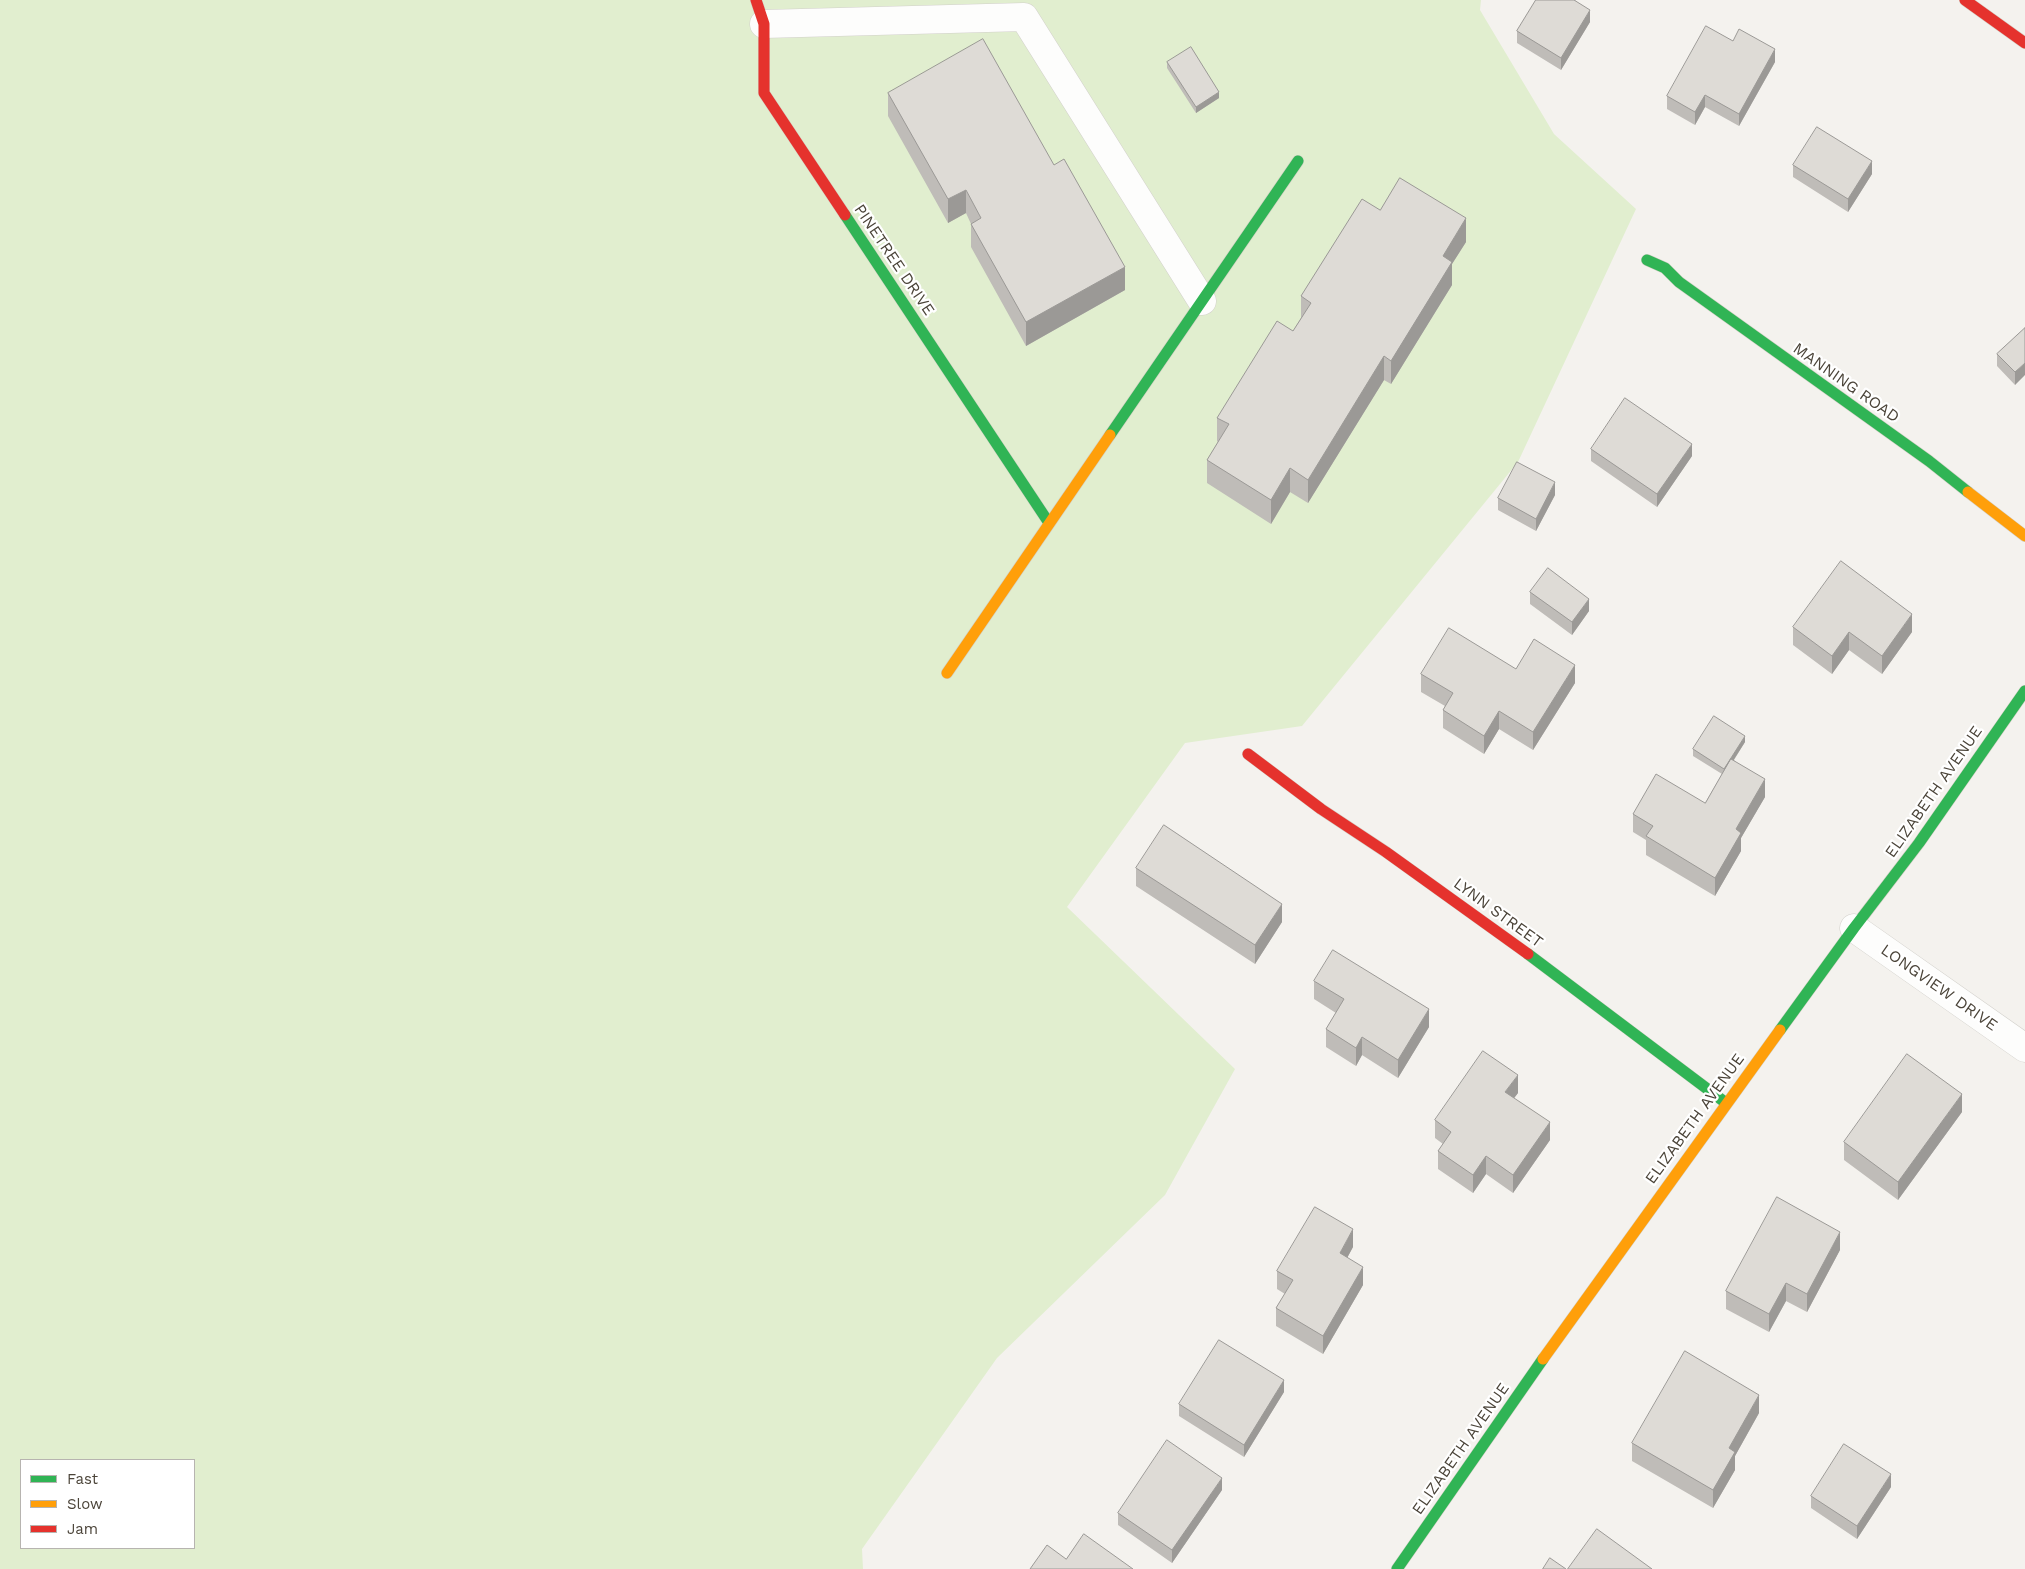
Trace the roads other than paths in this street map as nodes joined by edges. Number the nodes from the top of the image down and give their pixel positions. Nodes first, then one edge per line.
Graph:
1 (1965, 0) edge
2 (760, 12) edge
3 (2025, 42) edge
4 (1298, 161) dead end
5 (1647, 260) dead end
6 (1202, 301) junction
7 (1050, 523) junction
8 (2025, 536) edge
9 (947, 673) dead end
10 (2025, 691) edge
11 (1248, 754) dead end
12 (1854, 928) junction
13 (2025, 1048) edge
14 (1726, 1103) junction
15 (1397, 1569) edge

1 - 3 street
2 - 6 street
2 - 7 street, PINETREE DRIVE
4 - 6 street
5 - 8 street, MANNING ROAD
6 - 7 street
7 - 9 street
10 - 12 street, ELIZABETH AVENUE
11 - 14 street, LYNN STREET
12 - 13 street, LONGVIEW DRIVE
12 - 14 street, ELIZABETH AVENUE
14 - 15 street, ELIZABETH AVENUE

